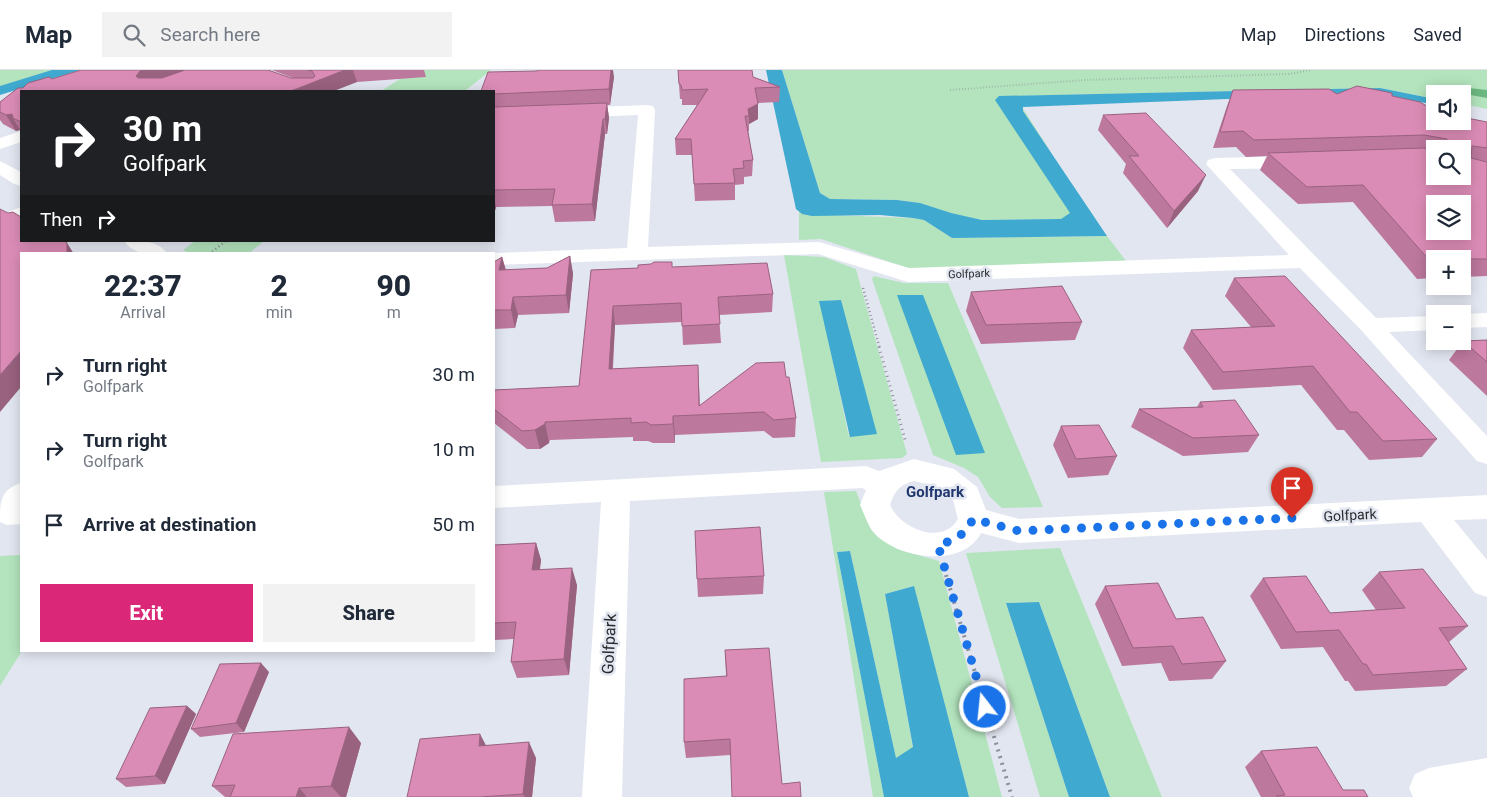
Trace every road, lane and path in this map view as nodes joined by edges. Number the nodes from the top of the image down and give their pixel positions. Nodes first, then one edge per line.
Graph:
1 (1311, 70) edge
2 (950, 90) dead end
3 (495, 116) edge
4 (20, 136) edge
5 (0, 144) edge
6 (1324, 161) edge
7 (0, 167) edge
8 (20, 179) edge
9 (20, 214) edge
10 (0, 222) edge
11 (136, 242) edge
12 (225, 242) edge
13 (153, 252) edge
14 (212, 252) edge
15 (637, 254) junction
16 (495, 259) edge
17 (854, 259) junction
18 (1306, 261) junction
19 (1487, 320) edge
20 (1471, 321) edge
21 (1426, 323) edge
22 (1370, 326) junction
23 (1487, 454) edge
24 (914, 470) junction
25 (881, 485) junction
26 (616, 492) junction
27 (20, 495) edge
28 (495, 497) edge
29 (1487, 507) edge
30 (1429, 511) junction
31 (20, 512) edge
32 (973, 519) junction
33 (938, 545) junction
34 (1487, 583) edge
35 (1487, 778) edge
36 (602, 797) edge
37 (1012, 797) edge
38 (1435, 797) edge

1 - 2 path
3 - 15 street
4 - 5 street
6 - 18 street
7 - 8 street
9 - 10 street
11 - 13 street
12 - 14 path
15 - 16 street, Golfpark
15 - 17 street, Golfpark
17 - 18 street, Golfpark
17 - 24 path
18 - 22 street
19 - 20 street
21 - 22 street
22 - 23 street
24 - 25 street
24 - 32 street
25 - 26 street
25 - 33 street
26 - 28 street
26 - 36 street, Golfpark
27 - 31 street
29 - 30 street, Golfpark
30 - 32 street, Golfpark
30 - 34 street
32 - 33 street
33 - 37 path
35 - 38 street

